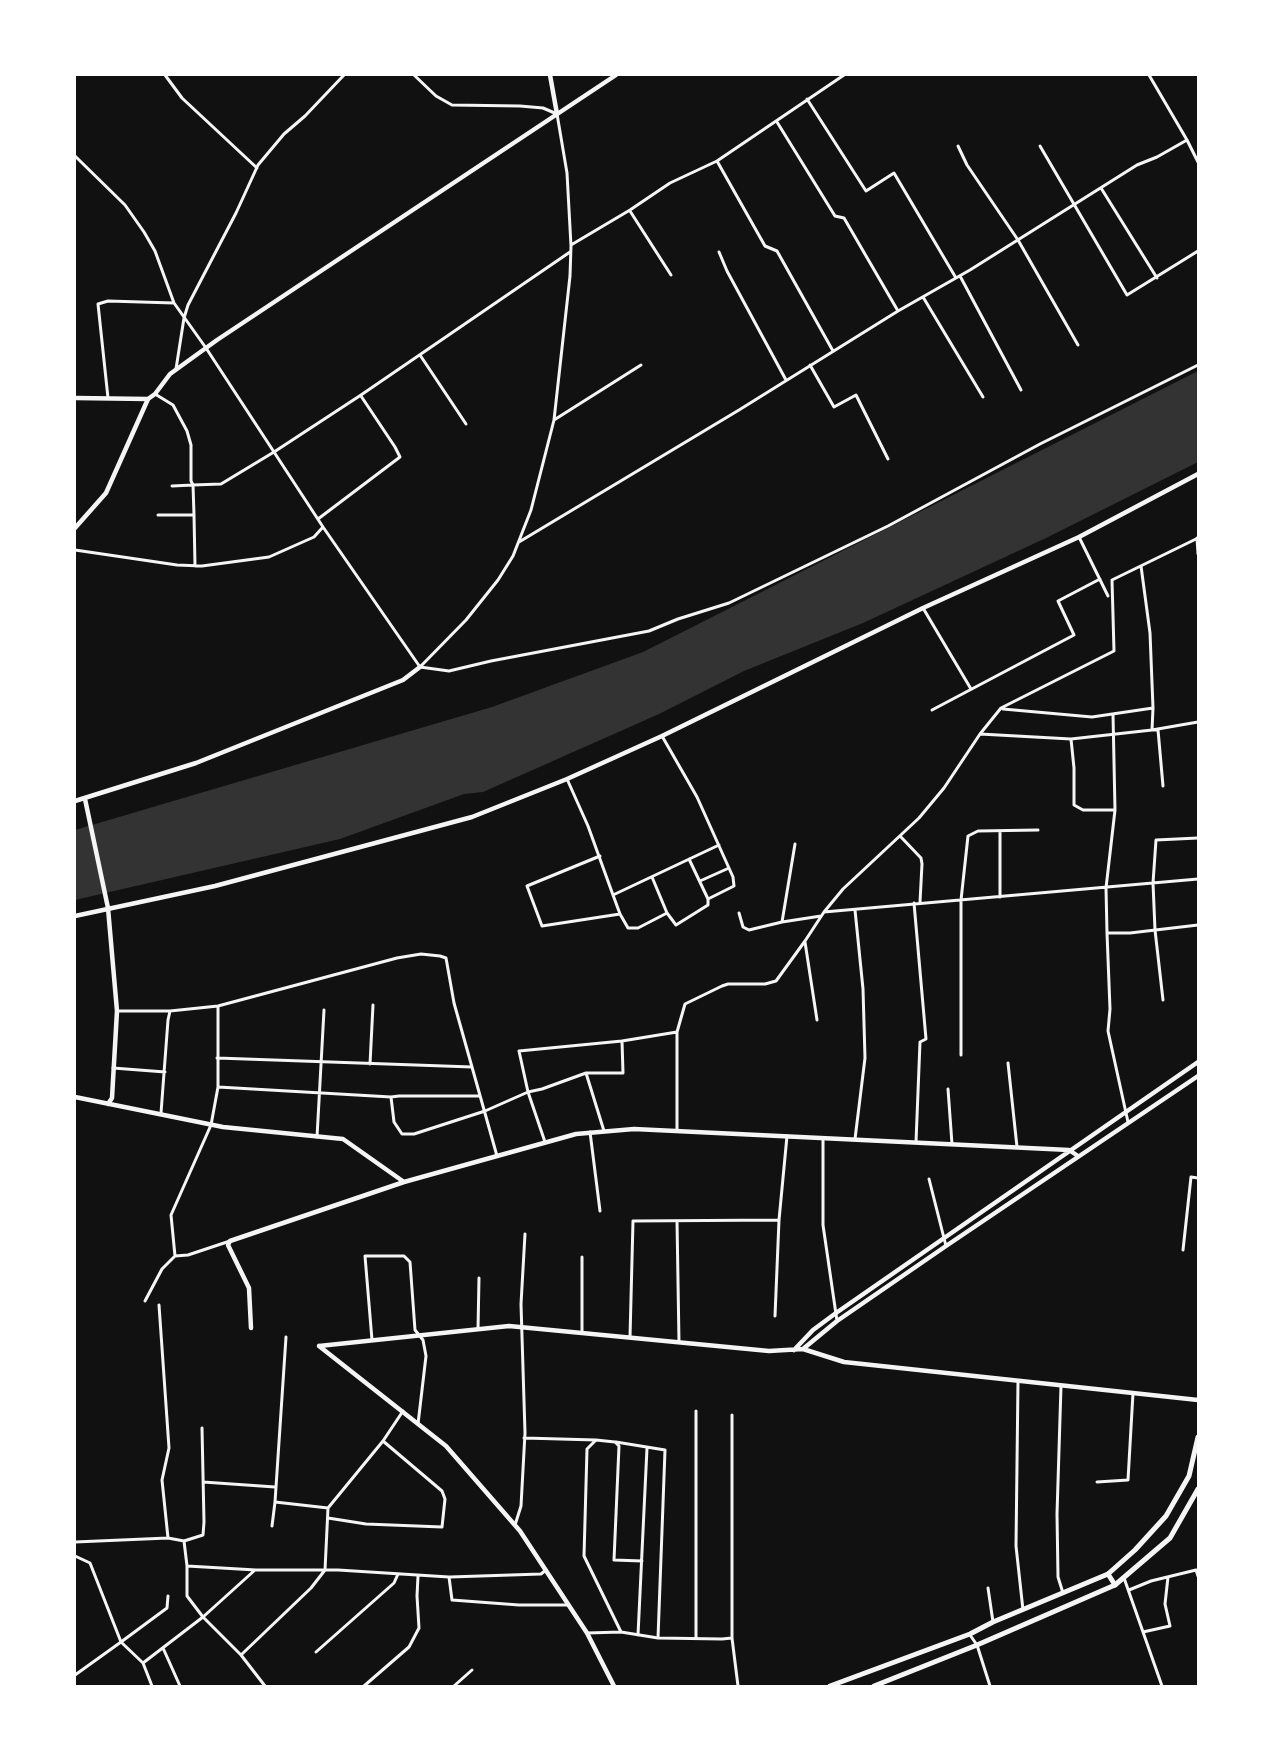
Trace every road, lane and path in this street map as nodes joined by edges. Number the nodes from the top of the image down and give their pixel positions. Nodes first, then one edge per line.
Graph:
1 (165, 75) edge
2 (344, 75) edge
3 (414, 75) edge
4 (550, 75) edge
5 (604, 75) edge
6 (616, 75) edge
7 (844, 75) edge
8 (1149, 75) edge
9 (607, 81) junction
10 (807, 99) junction
11 (557, 114) junction
12 (777, 122) junction
13 (1187, 140) junction
14 (957, 146) dead end
15 (1040, 146) dead end
16 (75, 156) edge
17 (717, 161) junction
18 (1198, 162) edge
19 (257, 168) junction
20 (1101, 187) junction
21 (1074, 205) junction
22 (630, 210) junction
23 (1018, 240) junction
24 (571, 246) junction
25 (1198, 251) edge
26 (570, 252) junction
27 (719, 252) dead end
28 (671, 275) dead end
29 (958, 277) junction
30 (1157, 278) junction
31 (923, 297) junction
32 (174, 303) junction
33 (898, 311) junction
34 (184, 318) junction
35 (1078, 345) dead end
36 (206, 348) junction
37 (833, 351) junction
38 (420, 355) junction
39 (641, 364) dead end
40 (810, 365) junction
41 (1198, 365) edge
42 (176, 369) junction
43 (786, 380) junction
44 (1022, 390) dead end
45 (155, 394) junction
46 (361, 395) junction
47 (983, 397) dead end
48 (75, 398) edge
49 (108, 398) junction
50 (148, 399) junction
51 (554, 420) junction
52 (466, 424) dead end
53 (274, 452) junction
54 (888, 459) dead end
55 (1198, 474) edge
56 (193, 485) junction
57 (172, 486) dead end
58 (158, 515) dead end
59 (194, 515) junction
60 (318, 519) junction
61 (323, 527) junction
62 (75, 528) edge
63 (1079, 537) junction
64 (1197, 538) edge
65 (519, 542) junction
66 (75, 550) edge
67 (1198, 554) edge
68 (195, 566) junction
69 (1141, 566) junction
70 (1100, 579) junction
71 (1108, 596) dead end
72 (923, 608) junction
73 (420, 667) junction
74 (971, 689) junction
75 (1001, 708) junction
76 (1153, 708) junction
77 (932, 710) dead end
78 (1113, 714) junction
79 (1198, 722) edge
80 (1152, 730) junction
81 (980, 734) junction
82 (1113, 735) junction
83 (662, 736) junction
84 (1071, 739) junction
85 (567, 779) junction
86 (1163, 786) dead end
87 (85, 799) junction
88 (75, 801) edge
89 (1115, 810) junction
90 (1038, 830) dead end
91 (1000, 831) junction
92 (900, 836) junction
93 (1198, 838) edge
94 (720, 844) junction
95 (795, 844) dead end
96 (600, 856) junction
97 (689, 858) junction
98 (729, 868) junction
99 (652, 877) junction
100 (1198, 879) edge
101 (700, 881) junction
102 (1153, 883) junction
103 (1106, 888) junction
104 (613, 895) junction
105 (1000, 897) junction
106 (708, 899) junction
107 (961, 900) junction
108 (920, 902) junction
109 (914, 903) junction
110 (108, 908) junction
111 (855, 909) junction
112 (667, 913) junction
113 (739, 913) dead end
114 (620, 914) junction
115 (822, 914) junction
116 (75, 916) edge
117 (782, 922) junction
118 (1198, 925) edge
119 (1155, 930) junction
120 (1107, 933) junction
121 (805, 941) junction
122 (1163, 1000) dead end
123 (373, 1005) dead end
124 (218, 1006) junction
125 (324, 1010) dead end
126 (117, 1011) junction
127 (170, 1011) junction
128 (817, 1020) dead end
129 (677, 1032) junction
130 (622, 1041) junction
131 (961, 1055) dead end
132 (217, 1058) junction
133 (322, 1062) junction
134 (1198, 1062) edge
135 (1008, 1063) dead end
136 (370, 1064) junction
137 (471, 1067) junction
138 (112, 1068) junction
139 (165, 1072) junction
140 (586, 1073) junction
141 (1198, 1076) edge
142 (218, 1088) junction
143 (948, 1089) dead end
144 (319, 1092) junction
145 (528, 1092) junction
146 (479, 1096) junction
147 (75, 1097) edge
148 (392, 1097) junction
149 (108, 1104) junction
150 (484, 1111) junction
151 (1125, 1111) junction
152 (161, 1115) junction
153 (1128, 1123) junction
154 (211, 1125) junction
155 (604, 1131) junction
156 (677, 1131) junction
157 (590, 1132) junction
158 (787, 1136) junction
159 (317, 1137) junction
160 (822, 1138) junction
161 (855, 1139) junction
162 (545, 1142) junction
163 (916, 1142) junction
164 (952, 1144) junction
165 (1017, 1147) junction
166 (1069, 1150) junction
167 (497, 1156) junction
168 (1078, 1156) junction
169 (1198, 1178) edge
170 (929, 1179) dead end
171 (404, 1182) junction
172 (600, 1211) dead end
173 (780, 1220) junction
174 (677, 1221) junction
175 (525, 1234) dead end
176 (944, 1237) junction
177 (231, 1241) junction
178 (946, 1246) junction
179 (1183, 1250) dead end
180 (175, 1256) junction
181 (582, 1257) dead end
182 (479, 1278) dead end
183 (145, 1301) dead end
184 (159, 1305) dead end
185 (836, 1313) junction
186 (775, 1316) dead end
187 (837, 1321) junction
188 (522, 1327) junction
189 (251, 1328) dead end
190 (478, 1329) junction
191 (582, 1333) junction
192 (419, 1336) junction
193 (286, 1337) dead end
194 (630, 1338) junction
195 (372, 1340) junction
196 (679, 1342) junction
197 (803, 1349) junction
198 (794, 1350) junction
199 (1018, 1381) junction
200 (1061, 1386) junction
201 (1133, 1394) junction
202 (1198, 1400) edge
203 (402, 1411) junction
204 (696, 1411) dead end
205 (732, 1415) dead end
206 (418, 1424) junction
207 (202, 1428) dead end
208 (1198, 1437) edge
209 (525, 1438) junction
210 (596, 1440) junction
211 (383, 1441) junction
212 (615, 1442) junction
213 (647, 1448) junction
214 (203, 1482) junction
215 (1097, 1482) dead end
216 (275, 1487) junction
217 (1198, 1489) edge
218 (275, 1502) junction
219 (328, 1508) junction
220 (328, 1518) junction
221 (515, 1525) junction
222 (272, 1526) dead end
223 (168, 1538) junction
224 (184, 1541) junction
225 (75, 1542) edge
226 (75, 1556) edge
227 (642, 1561) junction
228 (187, 1566) junction
229 (256, 1570) junction
230 (325, 1570) junction
231 (546, 1570) junction
232 (1197, 1570) edge
233 (398, 1574) junction
234 (1108, 1574) junction
235 (418, 1575) junction
236 (1198, 1576) edge
237 (449, 1577) junction
238 (1168, 1577) junction
239 (1124, 1578) junction
240 (1115, 1585) junction
241 (988, 1588) dead end
242 (1129, 1590) junction
243 (1064, 1593) junction
244 (168, 1596) dead end
245 (568, 1605) junction
246 (1023, 1610) junction
247 (203, 1617) junction
248 (993, 1622) junction
249 (621, 1632) junction
250 (1143, 1632) junction
251 (586, 1633) junction
252 (970, 1634) junction
253 (638, 1635) junction
254 (658, 1638) junction
255 (696, 1638) junction
256 (732, 1638) junction
257 (121, 1642) junction
258 (977, 1646) junction
259 (163, 1648) junction
260 (316, 1652) dead end
261 (242, 1655) junction
262 (143, 1663) junction
263 (472, 1671) dead end
264 (75, 1675) edge
265 (152, 1686) edge
266 (180, 1686) edge
267 (265, 1686) edge
268 (364, 1686) edge
269 (454, 1686) edge
270 (614, 1686) edge
271 (738, 1686) edge
272 (830, 1686) edge
273 (874, 1686) edge
274 (990, 1686) edge
275 (1162, 1686) edge

1 - 19 street
2 - 19 street
3 - 11 street
4 - 11 street
5 - 9 street
6 - 9 street
7 - 10 street
8 - 13 street
9 - 11 street
10 - 12 street
10 - 29 street
11 - 24 street
11 - 36 street
12 - 17 street
12 - 33 street
13 - 18 street
13 - 20 street
14 - 23 street
15 - 21 street
16 - 32 street
17 - 22 street
17 - 37 street
19 - 34 street
20 - 21 street
20 - 30 street
21 - 23 street
21 - 30 street
22 - 24 street
22 - 28 street
23 - 29 street
23 - 35 street
24 - 26 street
25 - 30 street
26 - 38 street
26 - 51 street
27 - 43 street
29 - 31 street
29 - 44 street
31 - 33 street
31 - 47 street
32 - 34 street
32 - 49 street
33 - 37 street
34 - 36 street
34 - 42 street
36 - 42 street
36 - 53 street
37 - 40 street
38 - 46 street
38 - 52 street
39 - 51 street
40 - 43 street
40 - 54 street
41 - 73 street
42 - 45 street
43 - 65 street
45 - 50 street
45 - 56 street
46 - 53 street
46 - 60 street
48 - 49 street
49 - 50 street
50 - 62 street
51 - 65 street
53 - 56 street
53 - 60 street
55 - 63 street
56 - 57 street
56 - 59 street
58 - 59 street
59 - 68 street
60 - 61 street
61 - 68 street
61 - 73 street
63 - 70 street
63 - 72 street
64 - 67 street
64 - 69 street
65 - 73 street
66 - 68 street
69 - 75 street
69 - 76 street
70 - 71 street
70 - 74 street
72 - 74 street
72 - 83 street
73 - 87 street
74 - 77 street
75 - 78 street
75 - 81 street
76 - 78 street
76 - 80 street
78 - 82 street
79 - 80 street
80 - 82 street
80 - 86 street
81 - 84 street
81 - 92 street
82 - 84 street
82 - 89 street
83 - 85 street
83 - 94 street
84 - 89 street
85 - 96 street
85 - 110 street
87 - 88 street
87 - 110 street
89 - 103 street
90 - 91 street
91 - 105 street
91 - 107 street
92 - 108 street
92 - 115 street
93 - 102 street
94 - 97 street
94 - 98 street
95 - 117 street
96 - 104 street
96 - 114 street
97 - 99 street
97 - 101 street
98 - 101 street
98 - 106 street
99 - 104 street
99 - 112 street
100 - 102 street
101 - 106 street
102 - 103 street
102 - 119 street
103 - 105 street
103 - 120 street
104 - 114 street
105 - 107 street
106 - 112 street
107 - 108 street
107 - 131 street
108 - 109 street
109 - 111 street
109 - 163 street
110 - 116 street
110 - 126 street
111 - 115 street
111 - 161 street
112 - 114 street
113 - 117 street
115 - 117 street
115 - 121 street
118 - 119 street
119 - 120 street
119 - 122 street
120 - 151 street
121 - 128 street
121 - 129 street
123 - 136 street
124 - 127 street
124 - 132 street
124 - 137 street
125 - 133 street
126 - 127 street
126 - 138 street
127 - 139 street
129 - 130 street
129 - 156 street
130 - 140 street
130 - 145 street
132 - 133 street
132 - 142 street
133 - 136 street
133 - 144 street
134 - 151 street
135 - 165 street
136 - 137 street
137 - 146 street
138 - 139 street
138 - 149 street
139 - 152 street
140 - 145 street
140 - 155 street
141 - 153 street
142 - 144 street
142 - 154 street
143 - 164 street
144 - 148 street
144 - 159 street
145 - 150 street
145 - 162 street
146 - 148 street
146 - 150 street
147 - 149 street
148 - 150 street
149 - 152 street
150 - 167 street
151 - 153 street
151 - 166 street
152 - 154 street
153 - 168 street
154 - 159 street
154 - 180 street
155 - 156 street
155 - 157 street
156 - 158 street
157 - 162 street
157 - 172 street
158 - 160 street
158 - 173 street
159 - 171 street
160 - 161 street
160 - 185 street
161 - 163 street
162 - 167 street
163 - 164 street
164 - 165 street
165 - 166 street
166 - 168 street
166 - 176 street
167 - 171 street
168 - 178 street
169 - 179 street
170 - 176 street
171 - 177 street
173 - 174 street
173 - 186 street
174 - 194 street
174 - 196 street
175 - 188 street
176 - 178 street
176 - 185 street
177 - 180 street
177 - 189 street
178 - 187 street
180 - 183 street
181 - 191 street
182 - 190 street
184 - 223 street
185 - 187 street
185 - 198 street
187 - 197 street
188 - 190 street
188 - 191 street
188 - 209 street
190 - 192 street
191 - 194 street
192 - 195 street
192 - 195 street
192 - 206 street
193 - 216 street
194 - 196 street
195 - 203 street
196 - 198 street
197 - 198 street
197 - 199 street
199 - 200 street
199 - 246 street
200 - 201 street
200 - 243 street
201 - 202 street
201 - 215 street
203 - 206 street
203 - 211 street
204 - 255 street
205 - 256 street
206 - 221 street
207 - 214 street
208 - 234 main road
209 - 210 street
209 - 221 street
210 - 212 street
210 - 249 street
211 - 219 street
211 - 220 street
212 - 213 street
212 - 227 street
213 - 227 street
213 - 254 street
214 - 216 street
214 - 224 street
216 - 218 street
217 - 239 main road
218 - 219 street
218 - 222 street
219 - 220 street
220 - 230 street
221 - 231 street
223 - 224 street
223 - 225 street
224 - 228 street
226 - 257 street
227 - 253 street
228 - 229 street
228 - 247 street
229 - 230 street
229 - 247 street
230 - 233 street
230 - 261 street
231 - 237 street
231 - 245 street
232 - 236 street
232 - 238 street
233 - 235 street
233 - 260 street
234 - 240 main road
234 - 243 main road
235 - 237 street
235 - 268 street
237 - 245 street
238 - 242 street
238 - 250 street
239 - 240 main road
239 - 242 street
240 - 258 main road
241 - 248 street
242 - 250 street
243 - 246 main road
244 - 257 street
245 - 251 street
246 - 248 main road
247 - 259 street
247 - 261 street
248 - 252 main road
249 - 251 street
249 - 253 street
250 - 275 street
251 - 270 street
252 - 258 street
252 - 272 main road
253 - 254 street
254 - 255 street
255 - 256 street
256 - 271 street
257 - 262 street
257 - 264 street
258 - 273 main road
258 - 274 street
259 - 262 street
259 - 266 street
261 - 267 street
262 - 265 street
263 - 269 street

